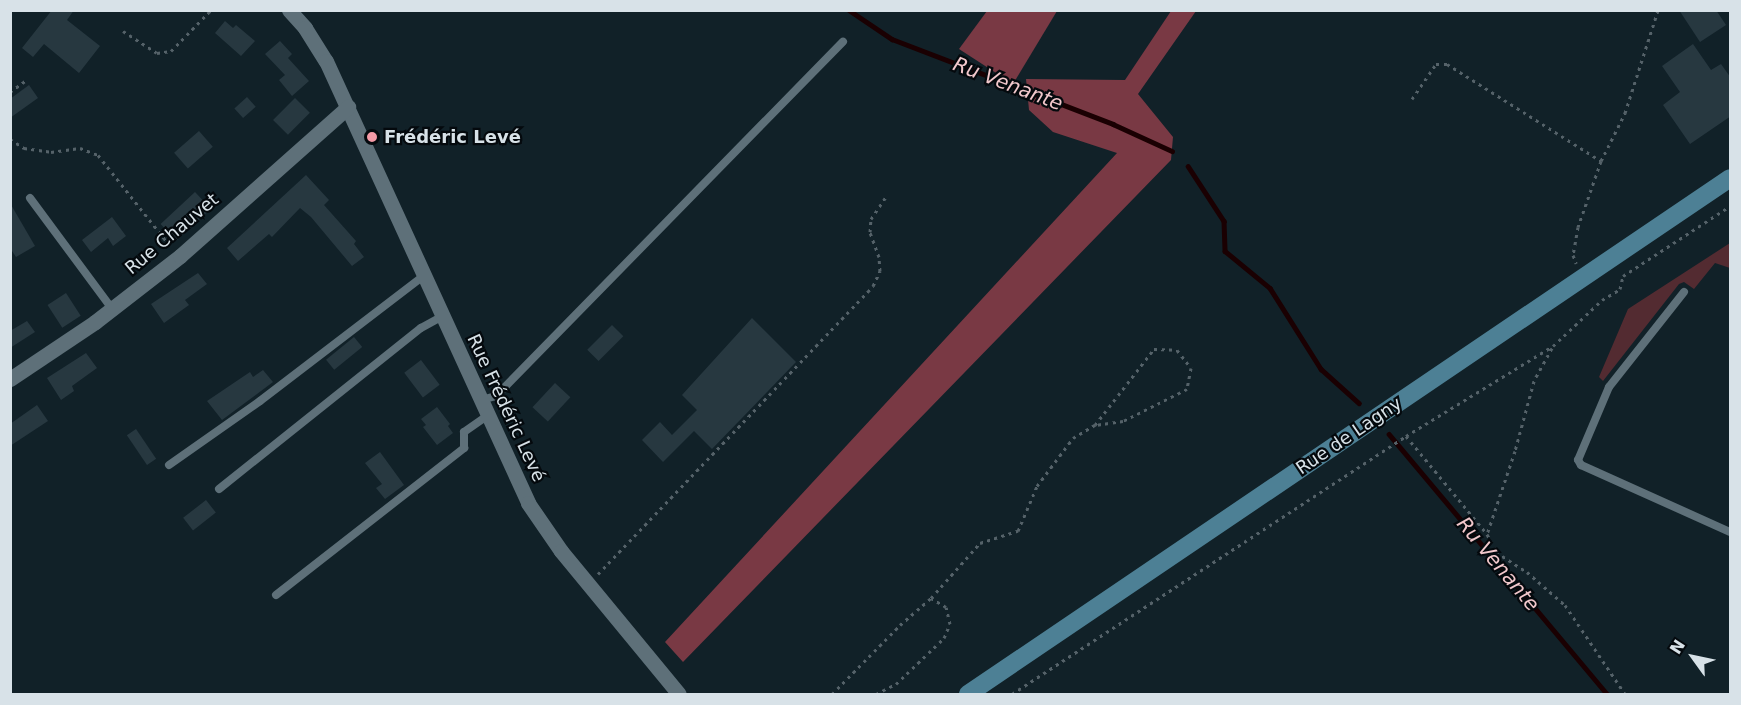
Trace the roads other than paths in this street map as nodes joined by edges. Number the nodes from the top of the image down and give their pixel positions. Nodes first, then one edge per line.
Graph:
1 (289, 10) edge
2 (843, 42) dead end
3 (348, 107) junction
4 (1731, 178) edge
5 (30, 198) dead end
6 (425, 275) junction
7 (1684, 292) dead end
8 (112, 309) junction
9 (443, 316) junction
10 (10, 379) edge
11 (480, 400) junction
12 (487, 416) junction
13 (169, 465) dead end
14 (219, 489) dead end
15 (1731, 532) edge
16 (276, 595) dead end
17 (679, 694) edge
18 (968, 694) edge

1 - 3 street, Rue Frédéric Levé
2 - 11 lane
3 - 6 street, Rue Frédéric Levé
3 - 8 street, Rue Chauvet
4 - 18 main road, Rue de Lagny
5 - 8 lane
6 - 9 street, Rue Frédéric Levé
6 - 13 lane
7 - 15 lane
8 - 10 street, Rue Chauvet
9 - 11 street, Rue Frédéric Levé
9 - 14 lane
11 - 12 street, Rue Frédéric Levé
12 - 16 lane
12 - 17 street, Rue Frédéric Levé

